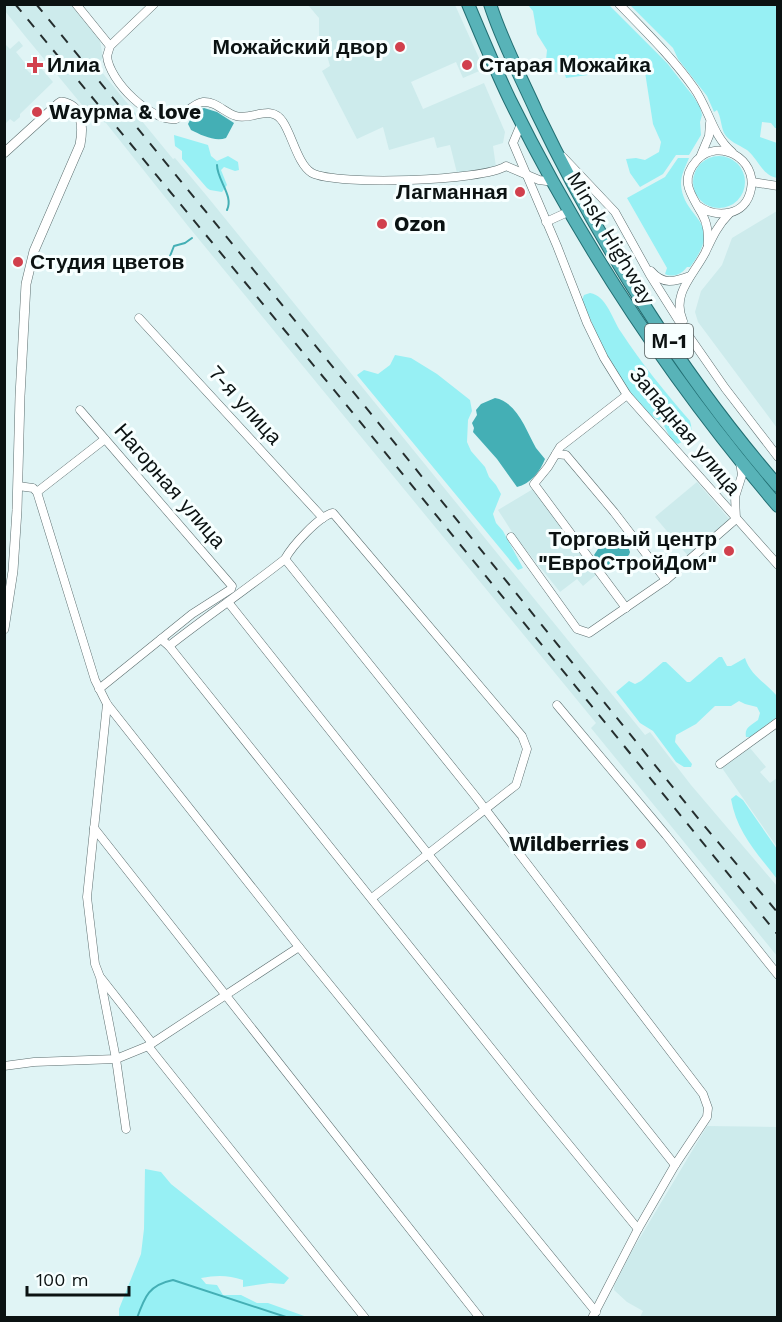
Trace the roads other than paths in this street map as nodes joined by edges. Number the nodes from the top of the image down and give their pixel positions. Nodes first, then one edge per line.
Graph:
1 (76, 4) edge
2 (154, 4) edge
3 (468, 4) edge
4 (619, 4) edge
5 (491, 9) edge
6 (110, 46) junction
7 (710, 119) junction
8 (521, 123) junction
9 (555, 148) junction
10 (4, 153) edge
11 (733, 153) junction
12 (700, 157) junction
13 (526, 175) junction
14 (752, 182) junction
15 (554, 183) junction
16 (777, 186) edge
17 (697, 205) junction
18 (570, 211) junction
19 (729, 214) junction
20 (546, 222) junction
21 (708, 245) junction
22 (646, 266) junction
23 (690, 276) junction
24 (140, 318) dead end
25 (690, 336) junction
26 (627, 395) junction
27 (80, 410) dead end
28 (105, 438) junction
29 (556, 454) junction
30 (777, 457) edge
31 (739, 461) junction
32 (18, 486) junction
33 (777, 486) edge
34 (37, 492) junction
35 (777, 506) edge
36 (322, 518) junction
37 (736, 519) junction
38 (511, 537) dead end
39 (285, 559) junction
40 (777, 565) edge
41 (666, 580) junction
42 (228, 602) junction
43 (626, 608) junction
44 (4, 629) edge
45 (161, 639) junction
46 (169, 646) junction
47 (99, 688) junction
48 (107, 704) junction
49 (557, 705) dead end
50 (777, 722) edge
51 (720, 764) dead end
52 (484, 810) junction
53 (94, 828) junction
54 (430, 854) junction
55 (372, 898) junction
56 (298, 947) junction
57 (777, 975) edge
58 (100, 977) junction
59 (225, 994) junction
60 (150, 1045) junction
61 (116, 1059) junction
62 (4, 1066) edge
63 (126, 1129) dead end
64 (675, 1165) junction
65 (638, 1229) junction
66 (593, 1316) edge
67 (365, 1317) edge
68 (480, 1317) edge

1 - 6 street
2 - 6 street
3 - 8 highway, Minsk Highway / М-1
4 - 7 street
5 - 9 highway, М-1
6 - 13 street
7 - 11 street
7 - 12 street
8 - 13 street, Западная улица
8 - 15 highway, Minsk Highway / М-1
9 - 22 street
9 - 33 highway, Minsk Highway / М-1
10 - 32 street
11 - 12 street
11 - 14 street
12 - 17 street
13 - 15 street
13 - 20 street, Западная улица
14 - 16 street
14 - 19 street
15 - 18 highway, Minsk Highway / М-1
17 - 19 street
17 - 21 street
18 - 20 street
18 - 31 highway, Minsk Highway / М-1
19 - 21 street
20 - 26 street, Западная улица
21 - 23 street
22 - 23 street
22 - 25 street
23 - 25 street
24 - 36 street, 7-я улица
25 - 30 street
26 - 29 street
26 - 37 street, Западная улица
27 - 28 street, Нагорная улица
28 - 34 street
28 - 45 street, Нагорная улица
29 - 41 street
29 - 43 street
31 - 35 highway, Minsk Highway / М-1
31 - 37 street
32 - 34 street
32 - 44 street
34 - 47 street
36 - 39 street
36 - 52 street
37 - 40 street, Западная улица
37 - 41 street
38 - 43 street
39 - 42 street
39 - 52 street
41 - 43 street
42 - 46 street
42 - 54 street
45 - 46 street
45 - 47 street
46 - 55 street
47 - 48 street
48 - 53 street
48 - 56 street
49 - 57 street
50 - 51 street
52 - 54 street
52 - 64 street
53 - 58 street
53 - 59 street
54 - 55 street
54 - 64 street
55 - 65 street
56 - 59 street
56 - 66 street
58 - 60 street
58 - 61 street
59 - 60 street
59 - 68 street
60 - 61 street
60 - 67 street
61 - 62 street
61 - 63 street
64 - 65 street
65 - 66 street

